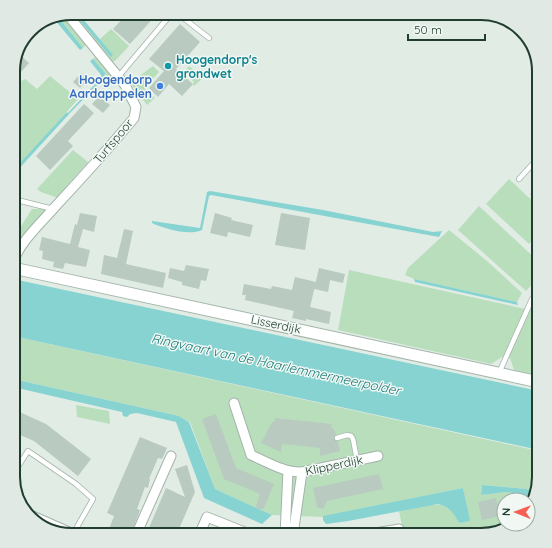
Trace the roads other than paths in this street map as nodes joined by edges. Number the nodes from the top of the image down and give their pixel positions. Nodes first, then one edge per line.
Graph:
1 (72, 20) edge
2 (166, 20) edge
3 (186, 20) edge
4 (209, 38) dead end
5 (118, 77) junction
6 (532, 165) edge
7 (519, 179) dead end
8 (20, 201) edge
9 (53, 209) junction
10 (20, 247) edge
11 (20, 270) edge
12 (532, 299) edge
13 (499, 373) junction
14 (532, 380) edge
15 (234, 403) dead end
16 (337, 438) dead end
17 (171, 456) dead end
18 (378, 456) dead end
19 (357, 460) junction
20 (20, 463) edge
21 (288, 471) junction
22 (302, 472) junction
23 (77, 528) edge
24 (139, 528) edge
25 (202, 528) edge
26 (234, 528) edge
27 (285, 528) edge
28 (295, 528) edge

1 - 5 street, Turfspoor
2 - 5 lane
3 - 4 lane
5 - 9 street, Turfspoor
6 - 7 lane
8 - 9 lane
9 - 10 street, Turfspoor
11 - 13 street, Lisserdijk
12 - 13 lane
13 - 14 street, Lisserdijk
15 - 21 street, Klipperdijk
16 - 19 lane
17 - 24 street
18 - 19 street, Klipperdijk
19 - 22 street, Klipperdijk
20 - 23 lane
21 - 22 street, Klipperdijk
21 - 27 street
22 - 28 street
25 - 26 street

